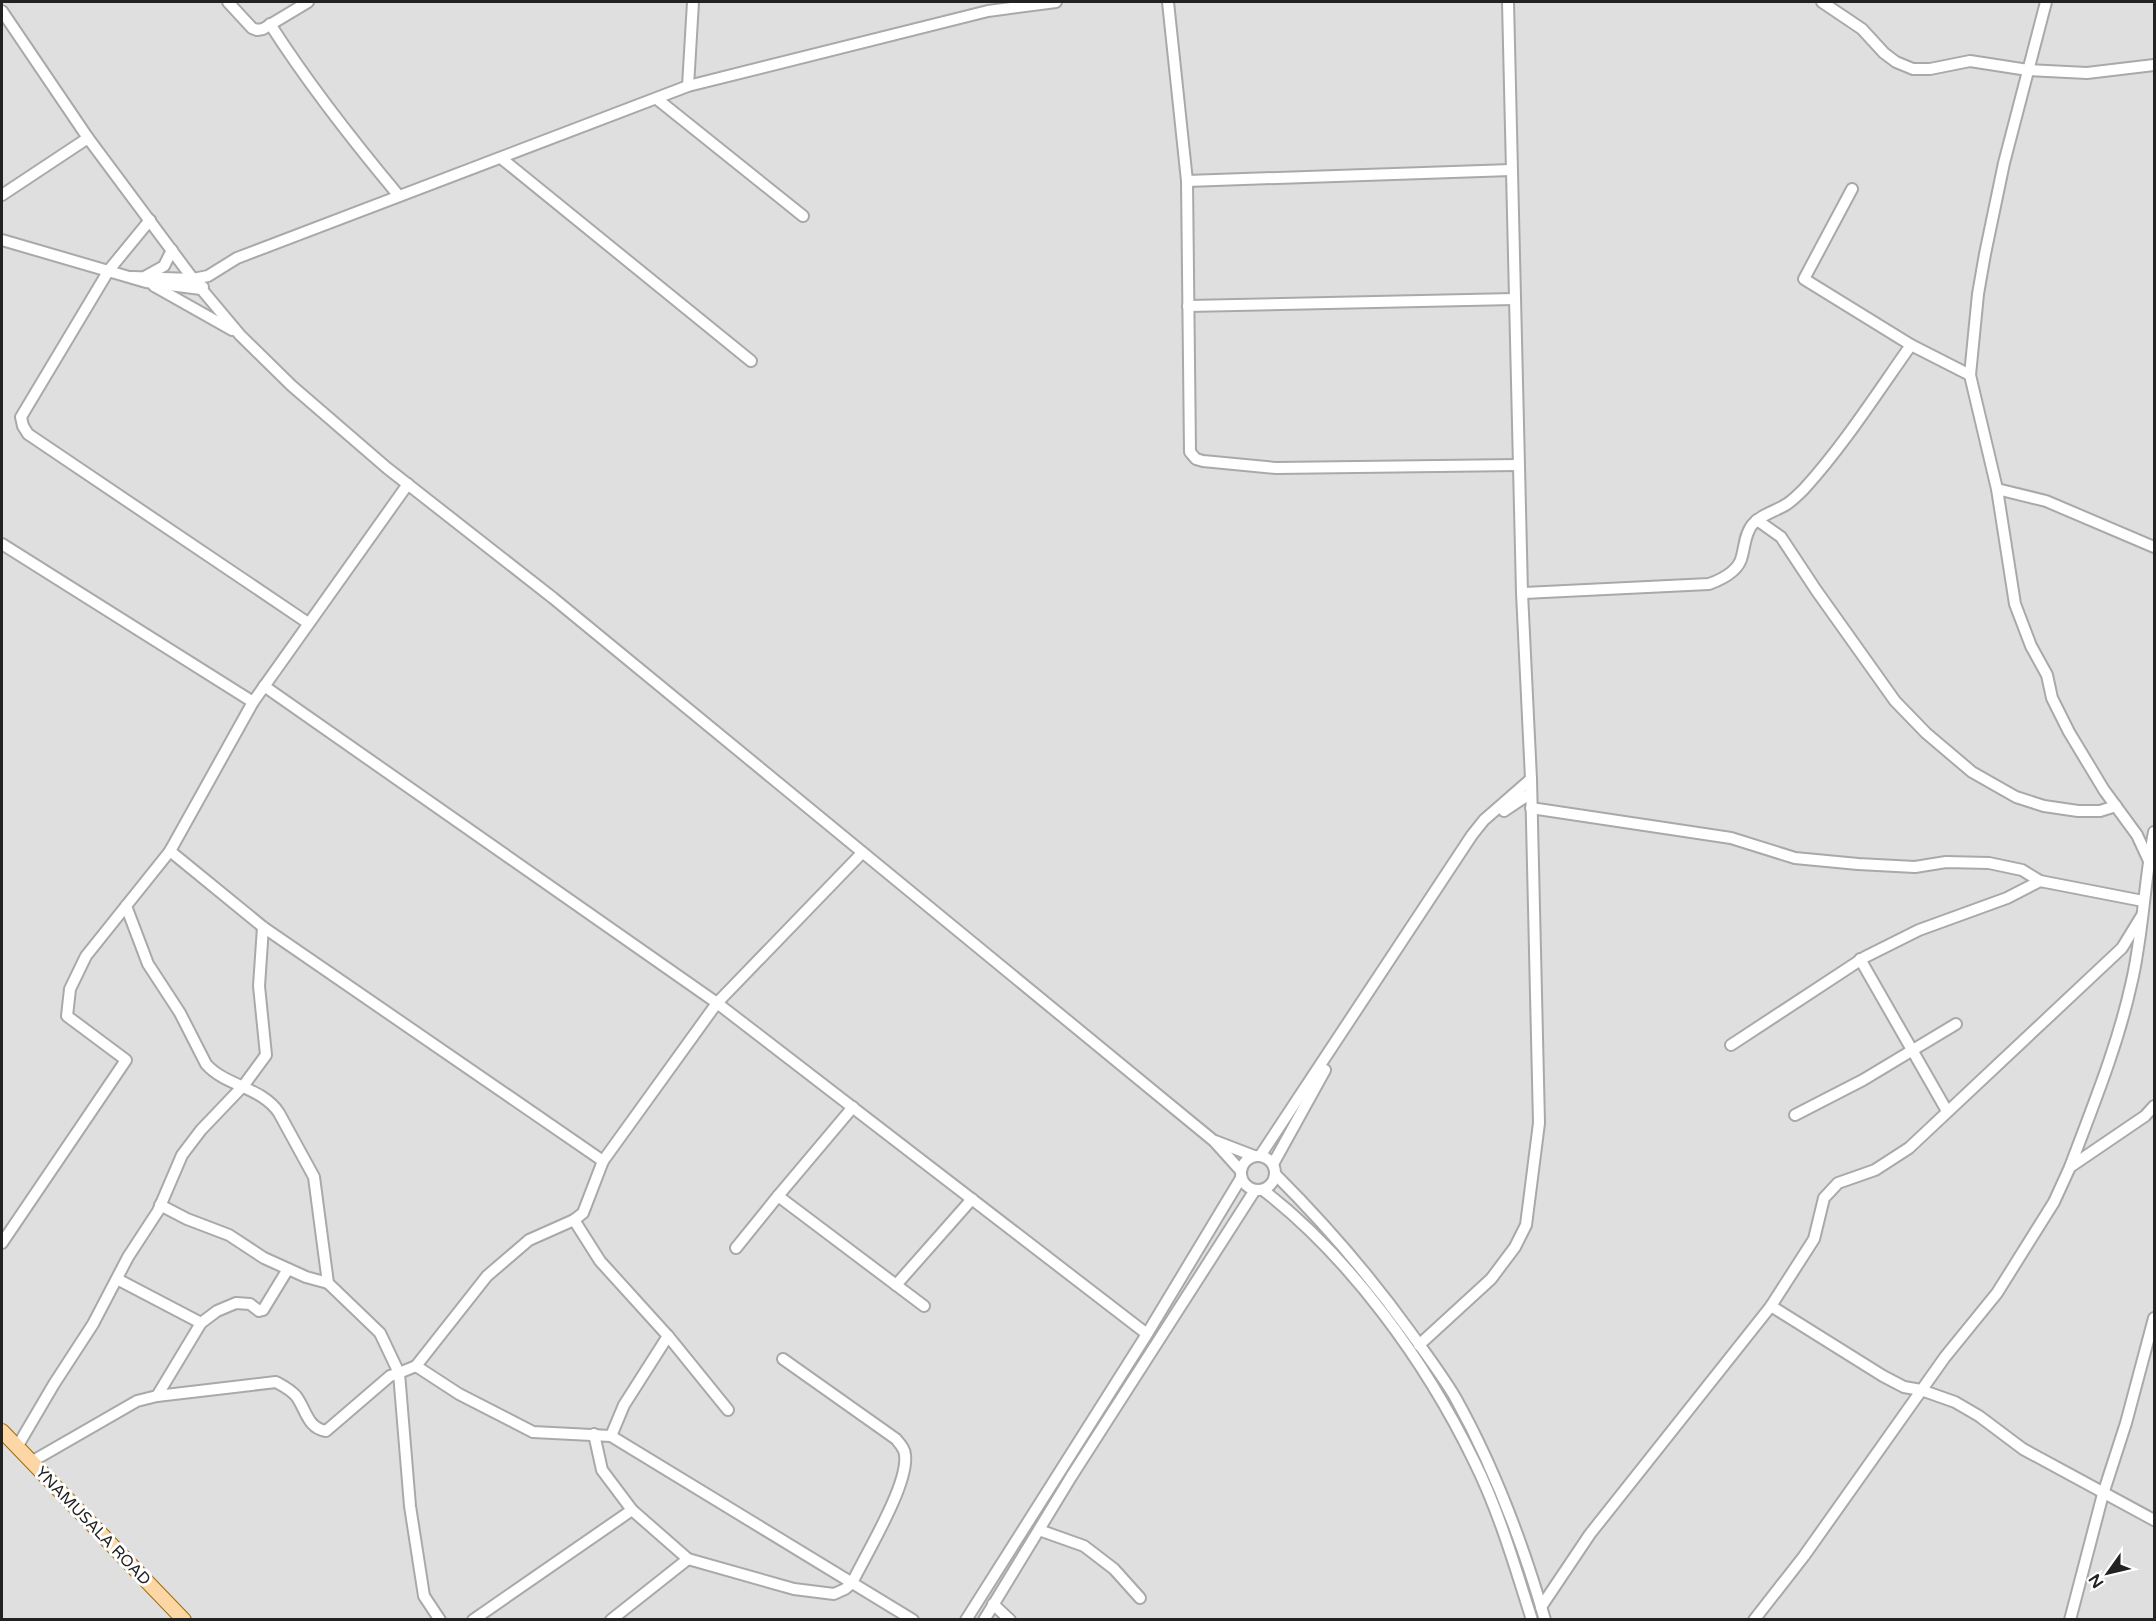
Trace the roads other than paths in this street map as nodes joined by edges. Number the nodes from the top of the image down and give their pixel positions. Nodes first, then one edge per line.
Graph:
1 (228, 2) edge
2 (308, 2) edge
3 (693, 2) edge
4 (1056, 2) edge
5 (1168, 2) edge
6 (1508, 2) edge
7 (1822, 2) edge
8 (2046, 2) edge
9 (2, 11) edge
10 (270, 24) junction
11 (2154, 64) edge
12 (2028, 70) junction
13 (688, 87) junction
14 (657, 99) junction
15 (88, 138) junction
16 (501, 158) junction
17 (1511, 170) junction
18 (1187, 181) junction
19 (1852, 189) dead end
20 (2, 195) edge
21 (399, 196) junction
22 (803, 216) dead end
23 (150, 220) junction
24 (2, 240) edge
25 (172, 250) junction
26 (109, 270) junction
27 (208, 276) junction
28 (193, 279) junction
29 (145, 280) junction
30 (201, 289) junction
31 (1514, 299) junction
32 (1188, 306) junction
33 (240, 335) junction
34 (1911, 345) junction
35 (751, 361) dead end
36 (1970, 375) junction
37 (1518, 465) junction
38 (408, 484) junction
39 (1997, 489) junction
40 (1757, 520) junction
41 (2, 544) edge
42 (2154, 547) edge
43 (1521, 592) junction
44 (308, 624) junction
45 (264, 686) junction
46 (252, 702) junction
47 (1531, 779) junction
48 (1531, 792) junction
49 (2116, 806) junction
50 (1531, 808) junction
51 (2154, 832) edge
52 (170, 851) junction
53 (862, 853) junction
54 (2149, 861) junction
55 (2040, 881) junction
56 (2144, 901) junction
57 (126, 906) junction
58 (2141, 917) junction
59 (263, 927) junction
60 (1860, 959) junction
61 (717, 1002) junction
62 (1956, 1024) dead end
63 (1731, 1045) dead end
64 (1912, 1051) junction
65 (244, 1085) junction
66 (2154, 1106) edge
67 (853, 1107) junction
68 (1947, 1111) junction
69 (1795, 1116) dead end
70 (1214, 1141) junction
71 (1257, 1156) junction
72 (603, 1161) junction
73 (2070, 1167) junction
74 (1274, 1169) junction
75 (1241, 1174) junction
76 (1259, 1190) junction
77 (778, 1196) junction
78 (972, 1198) junction
79 (160, 1205) junction
80 (573, 1220) junction
81 (2, 1242) edge
82 (736, 1248) dead end
83 (288, 1269) junction
84 (117, 1279) junction
85 (328, 1282) junction
86 (896, 1285) junction
87 (924, 1306) dead end
88 (1771, 1306) junction
89 (2154, 1318) edge
90 (201, 1323) junction
91 (1147, 1334) junction
92 (668, 1336) junction
93 (1419, 1345) junction
94 (783, 1359) dead end
95 (416, 1366) junction
96 (399, 1372) junction
97 (1922, 1390) junction
98 (157, 1396) junction
99 (728, 1410) dead end
100 (2, 1432) edge
101 (594, 1434) junction
102 (611, 1436) junction
103 (18, 1447) junction
104 (31, 1461) junction
105 (2103, 1494) junction
106 (632, 1510) junction
107 (2154, 1520) edge
108 (1039, 1530) junction
109 (688, 1559) junction
110 (852, 1583) junction
111 (1140, 1598) dead end
112 (993, 1604) junction
113 (1541, 1607) junction
114 (184, 1620) edge
115 (440, 1620) edge
116 (473, 1620) edge
117 (611, 1620) edge
118 (913, 1620) edge
119 (966, 1620) edge
120 (984, 1620) edge
121 (1010, 1620) edge
122 (1532, 1620) edge
123 (1545, 1620) edge
124 (1754, 1620) edge
125 (2070, 1620) edge

1 - 10 street
2 - 10 street
3 - 13 street
4 - 13 street
5 - 18 street
6 - 17 street
7 - 12 street
8 - 12 street
9 - 15 street
10 - 21 street
11 - 12 street
12 - 36 street
13 - 14 street
14 - 16 street
14 - 22 street
15 - 20 street
15 - 23 street
16 - 21 street
16 - 35 street
17 - 18 street
17 - 31 street
18 - 32 street
19 - 34 street
21 - 27 street
23 - 25 street
23 - 26 street
24 - 26 street
25 - 28 street
25 - 29 street
26 - 29 street
26 - 44 street
27 - 28 street
27 - 30 street
28 - 29 street
28 - 30 street
29 - 30 street
29 - 33 street
30 - 33 street
31 - 32 street
31 - 37 street
32 - 37 street
33 - 38 street
34 - 36 street
34 - 40 street
36 - 39 street
37 - 43 street
38 - 44 street
38 - 53 street
39 - 42 street
39 - 49 street
40 - 43 street
40 - 49 street
41 - 46 street
43 - 47 street
44 - 45 street
45 - 46 street
45 - 61 street
46 - 52 street
47 - 48 street
47 - 71 street
48 - 50 street
48 - 74 street
49 - 54 street
50 - 55 street
50 - 93 street
51 - 54 street
52 - 57 street
52 - 59 street
53 - 61 street
53 - 70 street
54 - 56 street
55 - 56 street
55 - 60 street
56 - 58 street
57 - 65 street
57 - 81 street
58 - 68 street
58 - 73 street
59 - 65 street
59 - 72 street
60 - 63 street
60 - 64 street
61 - 67 street
61 - 72 street
62 - 64 street
64 - 68 street
64 - 69 street
65 - 79 street
65 - 85 street
66 - 73 street
67 - 77 street
67 - 78 street
68 - 88 street
70 - 71 street
70 - 75 street
71 - 74 street
71 - 75 street
72 - 80 street
73 - 97 street
74 - 76 street
74 - 93 street
75 - 76 street
75 - 91 street
76 - 108 street
76 - 122 street
77 - 82 street
77 - 86 street
78 - 86 street
78 - 91 street
79 - 83 street
79 - 84 street
80 - 92 street
80 - 95 street
83 - 85 street
83 - 90 street
84 - 90 street
84 - 103 street
85 - 96 street
86 - 87 street
88 - 97 street
88 - 113 street
89 - 105 street
90 - 98 street
91 - 119 street
92 - 99 street
92 - 102 street
93 - 113 street
94 - 110 street
95 - 96 street
95 - 101 street
96 - 98 street
96 - 115 street
97 - 105 street
97 - 124 street
98 - 104 street
100 - 103 main road, YNAMUSALA ROAD
101 - 102 street
101 - 106 street
102 - 110 street
103 - 104 main road, YNAMUSALA ROAD
104 - 114 main road, YNAMUSALA ROAD
105 - 107 street
105 - 125 street
106 - 109 street
106 - 116 street
108 - 111 street
108 - 112 street
109 - 110 street
109 - 117 street
110 - 118 street
112 - 120 street
112 - 121 street
113 - 123 street

